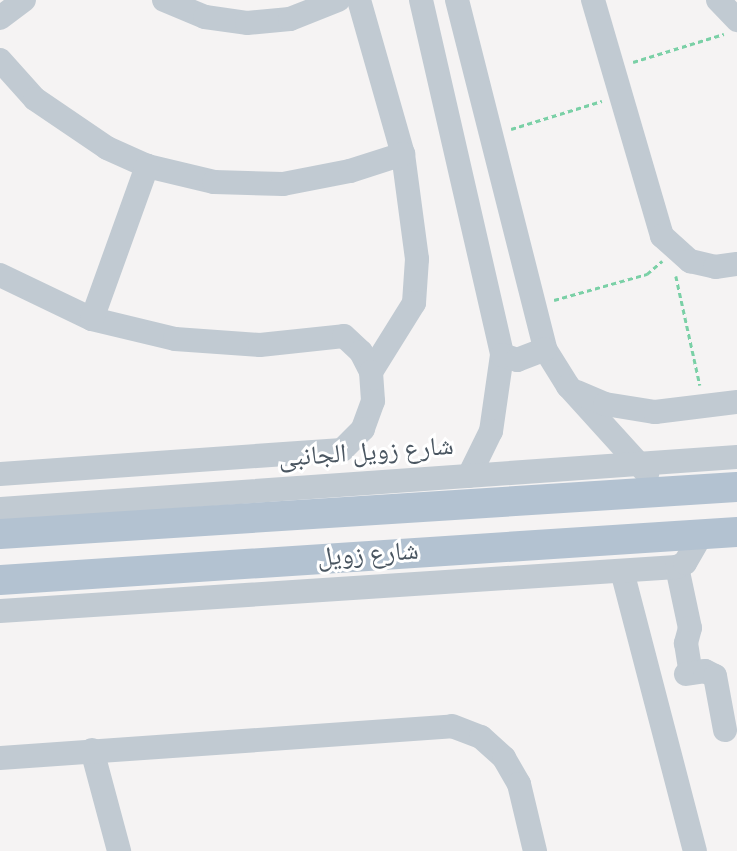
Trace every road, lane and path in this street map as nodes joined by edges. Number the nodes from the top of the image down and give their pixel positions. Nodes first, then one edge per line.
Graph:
1 (24, 0) edge
2 (164, 0) edge
3 (338, 0) edge
4 (359, 0) edge
5 (421, 0) edge
6 (457, 0) edge
7 (593, 0) edge
8 (718, 0) edge
9 (0, 18) edge
10 (737, 20) edge
11 (737, 30) edge
12 (0, 61) edge
13 (612, 69) junction
14 (620, 96) junction
15 (491, 135) junction
16 (403, 154) junction
17 (147, 166) junction
18 (669, 246) junction
19 (737, 264) edge
20 (0, 275) edge
21 (532, 306) junction
22 (92, 318) junction
23 (545, 349) junction
24 (502, 355) junction
25 (371, 372) junction
26 (568, 386) junction
27 (737, 402) edge
28 (706, 409) junction
29 (737, 457) edge
30 (641, 467) junction
31 (0, 474) edge
32 (469, 476) junction
33 (737, 487) edge
34 (666, 492) junction
35 (0, 509) edge
36 (45, 519) junction
37 (194, 521) junction
38 (132, 526) junction
39 (737, 533) edge
40 (0, 534) edge
41 (702, 534) junction
42 (204, 566) junction
43 (677, 567) junction
44 (140, 571) junction
45 (622, 571) junction
46 (32, 578) junction
47 (0, 580) edge
48 (0, 600) edge
49 (0, 611) edge
50 (725, 730) dead end
51 (92, 750) junction
52 (0, 758) edge
53 (119, 851) edge
54 (535, 851) edge
55 (695, 851) edge

1 - 9 street
2 - 3 street
4 - 16 street
5 - 24 street
6 - 15 street
7 - 13 street
8 - 10 street
11 - 13 path
12 - 17 street
13 - 14 street
14 - 15 path
14 - 18 street
15 - 21 street
16 - 17 street
16 - 25 street
17 - 22 street
18 - 19 street
18 - 21 path
18 - 28 path
20 - 22 street
21 - 23 street
22 - 25 street
23 - 24 street
23 - 26 street
24 - 32 street
25 - 31 street
26 - 28 street
26 - 30 street
27 - 28 street
29 - 30 street, شارع زويل الجانبى
30 - 32 street, شارع زويل الجانبى
30 - 34 street
32 - 36 street, شارع زويل الجانبى
33 - 34 main road, شارع زويل
34 - 37 main road, شارع زويل
35 - 36 street, شارع زويل الجانبى
36 - 38 main road, شارع زويل
36 - 40 main road, شارع زويل
37 - 38 main road, شارع زويل
37 - 42 main road
38 - 44 main road
39 - 41 main road, شارع زويل
41 - 42 main road, شارع زويل
41 - 43 street
42 - 44 main road, شارع زويل
43 - 45 street
43 - 50 street
44 - 46 main road, شارع زويل
45 - 49 street
45 - 55 street
46 - 47 main road, شارع زويل
46 - 48 main road
51 - 52 street
51 - 53 street
51 - 54 street

